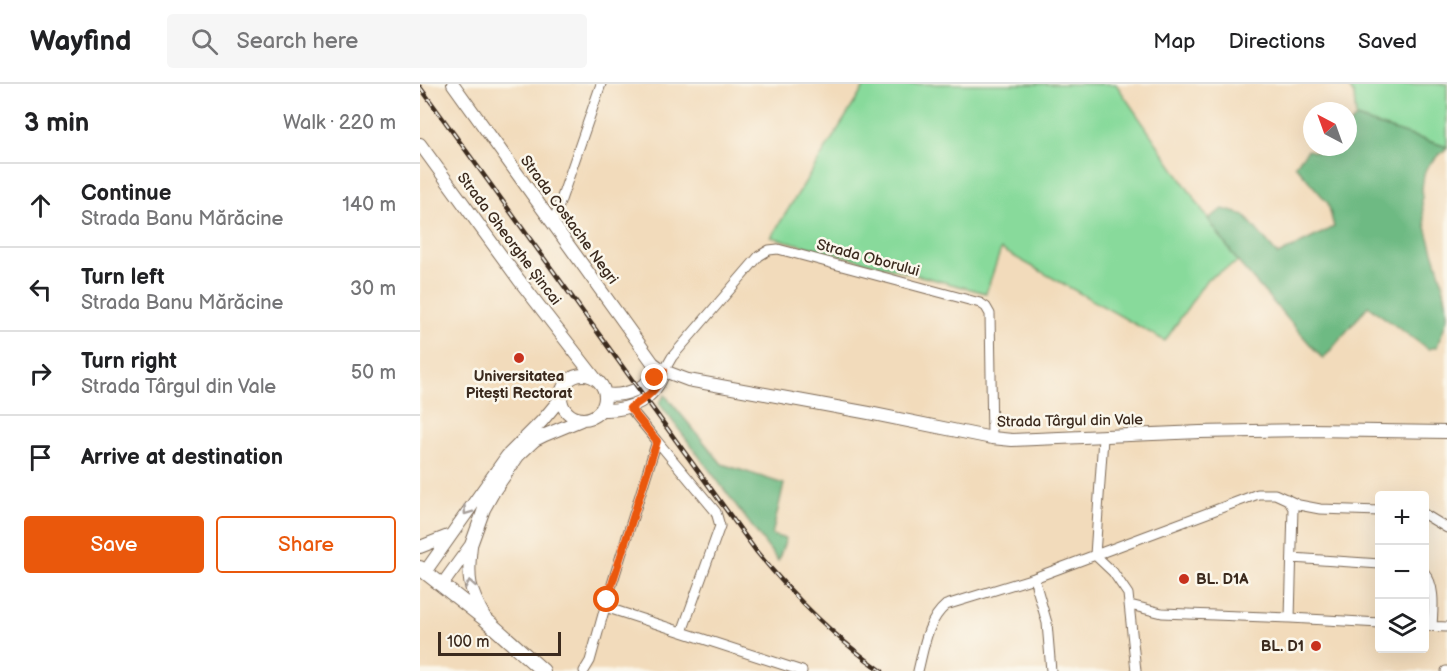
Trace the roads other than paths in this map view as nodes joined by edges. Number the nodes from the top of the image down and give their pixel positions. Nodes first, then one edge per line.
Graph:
1 (453, 84) edge
2 (601, 84) edge
3 (420, 144) edge
4 (553, 223) junction
5 (575, 351) junction
6 (664, 371) junction
7 (574, 377) junction
8 (595, 378) junction
9 (605, 394) junction
10 (561, 398) junction
11 (630, 408) junction
12 (602, 410) junction
13 (582, 420) junction
14 (1447, 432) edge
15 (992, 438) junction
16 (1103, 438) junction
17 (657, 441) junction
18 (1287, 499) junction
19 (1375, 511) edge
20 (1429, 517) edge
21 (1447, 528) edge
22 (449, 535) junction
23 (471, 545) junction
24 (420, 547) edge
25 (1095, 555) junction
26 (1292, 558) junction
27 (1375, 564) edge
28 (422, 570) edge
29 (1034, 578) junction
30 (1429, 580) edge
31 (442, 585) junction
32 (1130, 605) junction
33 (605, 607) junction
34 (1290, 618) junction
35 (485, 619) junction
36 (1429, 620) edge
37 (1375, 623) edge
38 (1429, 626) edge
39 (1447, 627) edge
40 (682, 632) junction
41 (591, 666) edge
42 (543, 671) edge
43 (584, 671) edge
44 (802, 671) edge
45 (918, 671) edge
46 (1051, 671) edge
47 (1136, 671) edge

1 - 4 main road, Strada Costache Negri
2 - 4 street
3 - 5 main road, Strada Gheorghe Șincai
4 - 6 main road, Strada Costache Negri
5 - 7 main road
5 - 8 main road, Strada Gheorghe Șincai
6 - 9 main road
6 - 11 main road
6 - 15 main road, Strada Târgul din Vale
6 - 15 street, Strada Oborului
7 - 8 main road
7 - 10 main road
8 - 9 main road
9 - 12 main road
10 - 13 main road
10 -> 22 main road
11 - 12 main road
11 - 17 street
12 - 13 main road
13 - 23 main road
14 - 16 main road, Strada Târgul din Vale
15 - 16 main road, Strada Târgul din Vale
16 - 25 street
17 - 33 street
17 - 40 street
18 - 19 street
18 - 25 street
18 - 26 street
20 - 21 street
22 - 24 main road
22 - 28 main road
23 - 31 main road
35 -> 23 main road
25 - 29 street
25 - 32 street
26 - 27 street
26 - 34 street
28 - 31 main road
29 - 45 street
29 - 46 street
30 - 36 street
31 - 35 main road
32 - 34 street
32 - 47 street
33 - 40 street
33 - 41 street
34 - 37 street
35 - 42 main road
38 - 39 street
40 - 44 street
41 - 43 street

